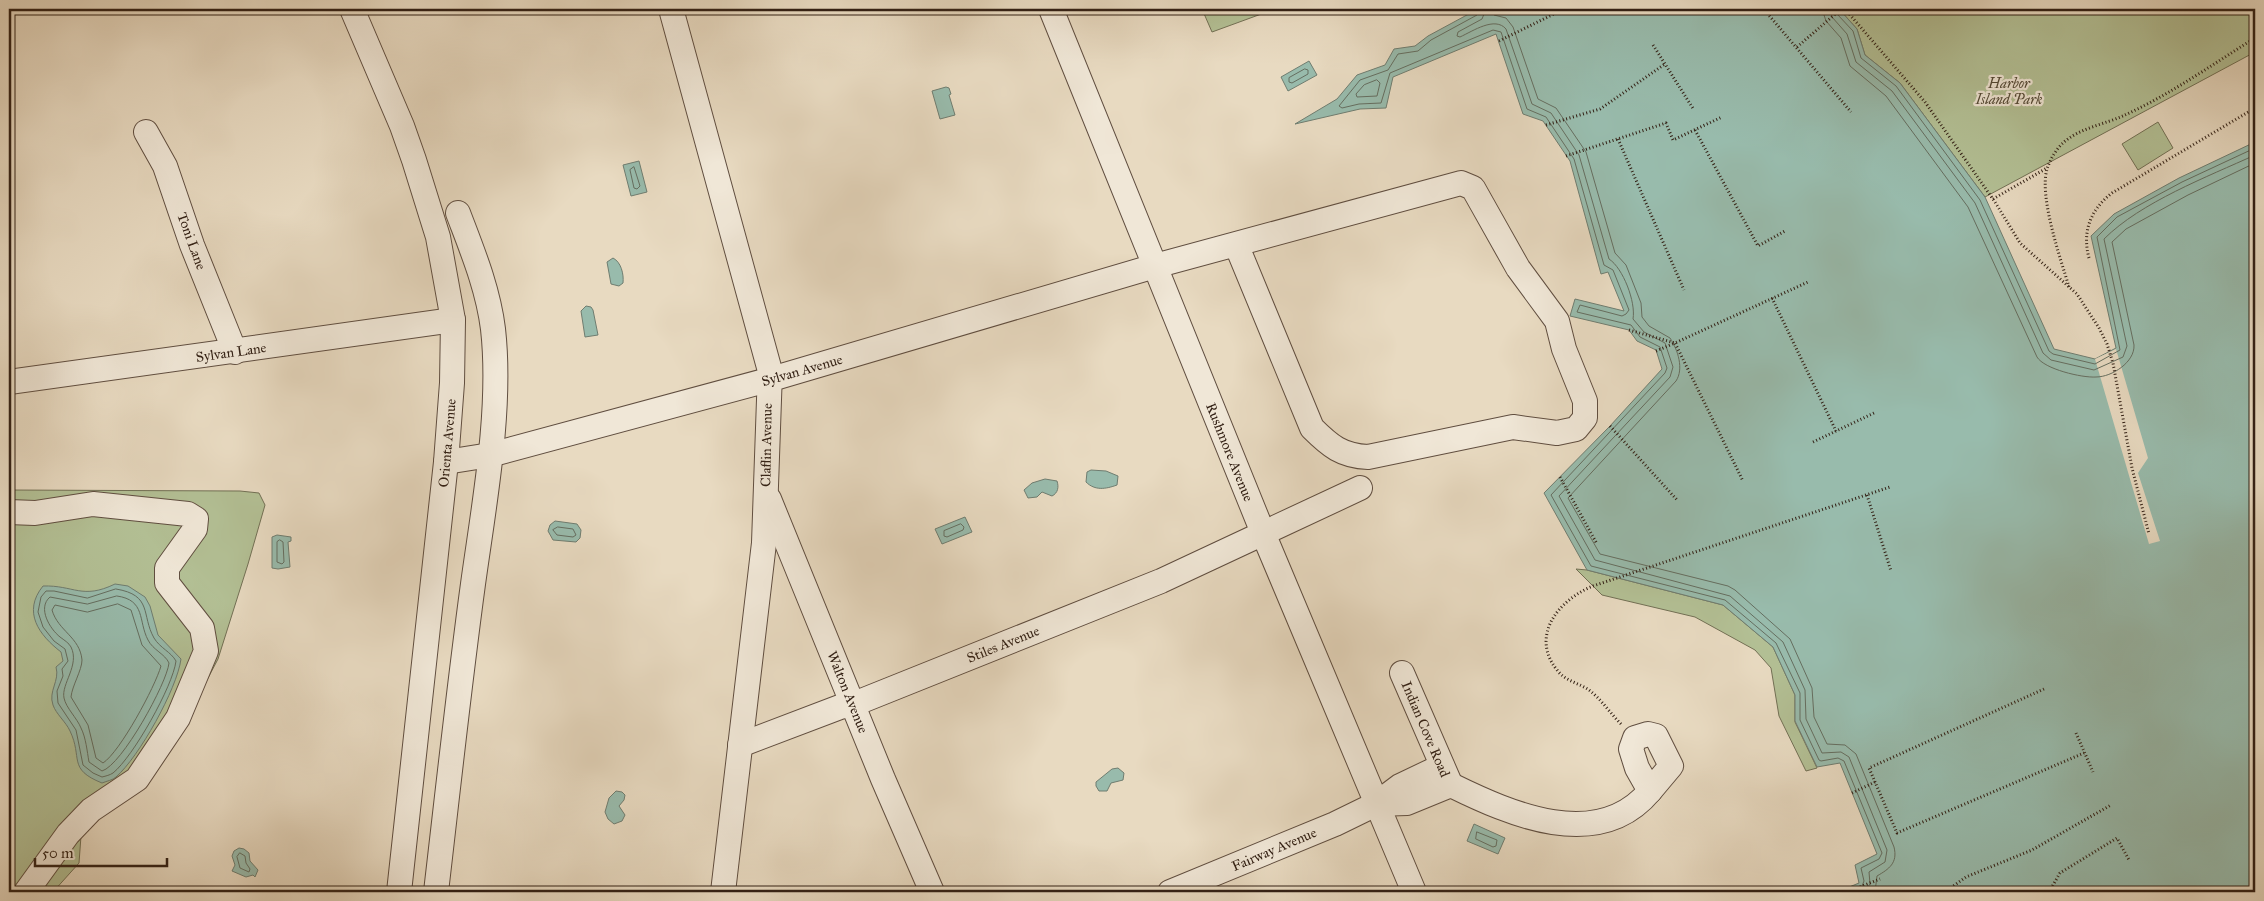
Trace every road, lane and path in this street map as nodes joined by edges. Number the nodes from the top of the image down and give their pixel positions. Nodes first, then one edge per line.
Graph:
1 (352, 9) edge
2 (671, 9) edge
3 (1051, 9) edge
4 (1564, 9) edge
5 (1843, 9) edge
6 (1767, 13) dead end
7 (2255, 38) edge
8 (1499, 41) dead end
9 (1653, 45) dead end
10 (1797, 47) junction
11 (1665, 64) junction
12 (2255, 108) edge
13 (1694, 110) dead end
14 (1851, 112) dead end
15 (1722, 118) dead end
16 (1546, 125) dead end
17 (1696, 130) junction
18 (146, 132) dead end
19 (1618, 139) junction
20 (1566, 156) dead end
21 (2047, 168) junction
22 (1993, 199) junction
23 (458, 213) dead end
24 (1785, 232) dead end
25 (1236, 244) junction
26 (2089, 258) dead end
27 (1155, 266) junction
28 (1808, 282) dead end
29 (2069, 287) junction
30 (1684, 290) dead end
31 (1772, 298) junction
32 (453, 320) junction
33 (1629, 330) dead end
34 (1675, 343) junction
35 (1656, 351) dead end
36 (235, 352) junction
37 (768, 380) junction
38 (9, 382) edge
39 (1874, 412) dead end
40 (1610, 426) dead end
41 (1836, 432) junction
42 (1813, 442) dead end
43 (490, 455) junction
44 (446, 462) junction
45 (1560, 477) dead end
46 (1743, 481) dead end
47 (1890, 487) dead end
48 (1360, 488) dead end
49 (765, 491) junction
50 (1867, 495) junction
51 (1678, 501) dead end
52 (9, 512) edge
53 (1263, 533) junction
54 (2149, 534) dead end
55 (1597, 544) dead end
56 (1891, 570) dead end
57 (1402, 673) dead end
58 (2044, 689) dead end
59 (421, 690) junction
60 (458, 695) junction
61 (854, 704) junction
62 (2076, 733) dead end
63 (1636, 738) junction
64 (740, 745) junction
65 (2084, 753) junction
66 (2093, 772) dead end
67 (1446, 775) junction
68 (1875, 782) junction
69 (1650, 792) junction
70 (1852, 793) dead end
71 (1376, 804) junction
72 (2111, 805) dead end
73 (2129, 860) dead end
74 (1880, 878) dead end
75 (26, 892) edge
76 (399, 892) edge
77 (436, 892) edge
78 (723, 892) edge
79 (932, 892) edge
80 (1170, 892) edge
81 (1414, 892) edge
82 (1846, 892) edge
83 (1945, 892) edge
84 (2049, 892) edge

1 - 32 street, Orienta Avenue
2 - 37 street, Claflin Avenue
3 - 27 street, Rushmore Avenue
4 - 8 path
5 - 10 path
5 - 22 path
6 - 10 path
7 - 21 path
9 - 11 path
10 - 14 path
11 - 13 path
11 - 16 path
12 - 26 path
15 - 17 path
17 - 19 path
17 - 24 path
18 - 36 street, Toni Lane
19 - 20 path
19 - 30 path
21 - 22 path
21 - 29 path
22 - 29 path
23 - 43 street
25 - 25 street, Sylvan Avenue
25 - 27 street, Sylvan Avenue
27 - 37 street, Sylvan Avenue
27 - 53 street, Rushmore Avenue
28 - 31 path
29 - 54 path
31 - 34 path
31 - 41 path
32 - 36 street, Sylvan Lane
32 - 44 street, Orienta Avenue
33 - 34 path
34 - 35 path
34 - 46 path
36 - 38 street, Sylvan Lane
37 - 43 street, Sylvan Avenue
37 - 49 street, Claflin Avenue
39 - 41 path
40 - 51 path
41 - 42 path
43 - 44 street, Sylvan Avenue
43 - 60 street
44 - 59 street, Orienta Avenue
45 - 55 path
47 - 50 path
48 - 53 street, Stiles Avenue
49 - 61 street, Walton Avenue
49 - 64 street, Claflin Avenue
50 - 56 path
50 - 63 path
52 - 75 street
53 - 61 street, Stiles Avenue
53 - 71 street, Rushmore Avenue
57 - 67 street, Indian Cove Road
58 - 68 path
59 - 60 street
59 - 76 street, Orienta Avenue
60 - 77 street
61 - 64 street, Stiles Avenue
61 - 79 street, Walton Avenue
62 - 65 path
63 - 69 street
63 - 69 street, Indian Cove Road
64 - 78 street, Claflin Avenue
65 - 66 path
65 - 68 path
67 - 69 street, Indian Cove Road
67 - 71 street, Indian Cove Road
68 - 70 path
71 - 80 street, Fairway Avenue
71 - 81 street, Rushmore Avenue
72 - 83 path
73 - 84 path
74 - 82 path

